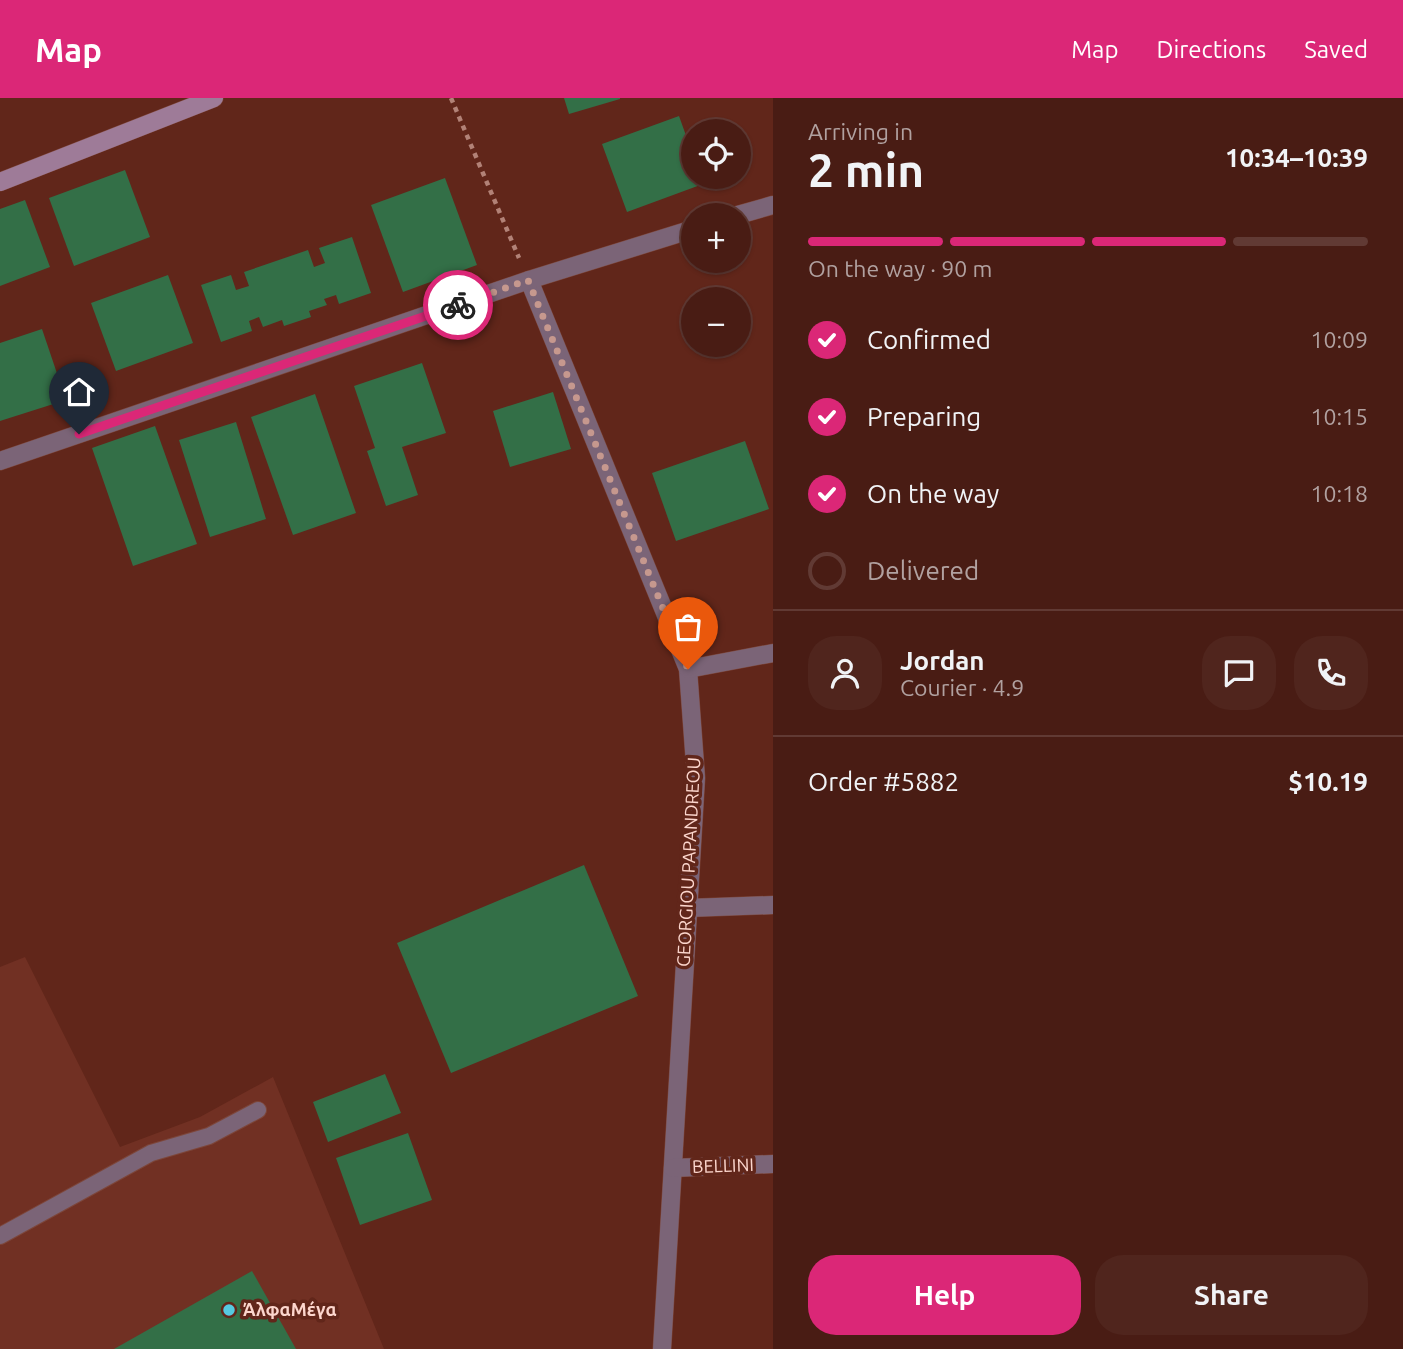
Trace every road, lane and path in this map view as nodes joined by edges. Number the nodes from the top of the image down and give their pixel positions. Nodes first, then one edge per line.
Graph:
1 (214, 98) edge
2 (451, 98) edge
3 (0, 182) edge
4 (773, 205) edge
5 (751, 211) edge
6 (681, 233) edge
7 (528, 280) junction
8 (0, 461) edge
9 (773, 653) edge
10 (688, 669) junction
11 (773, 905) edge
12 (688, 908) junction
13 (258, 1110) dead end
14 (773, 1164) edge
15 (673, 1168) junction
16 (0, 1236) edge
17 (662, 1349) edge

1 - 3 street
2 - 7 path
4 - 5 street
6 - 7 street
7 - 8 street
7 - 10 street, GEORGIOU PAPANDREOU
9 - 10 street
10 - 12 street, GEORGIOU PAPANDREOU
11 - 12 street
12 - 15 street, GEORGIOU PAPANDREOU
13 - 16 lane
14 - 15 street, BELLINI
15 - 17 street, GEORGIOU PAPANDREOU

